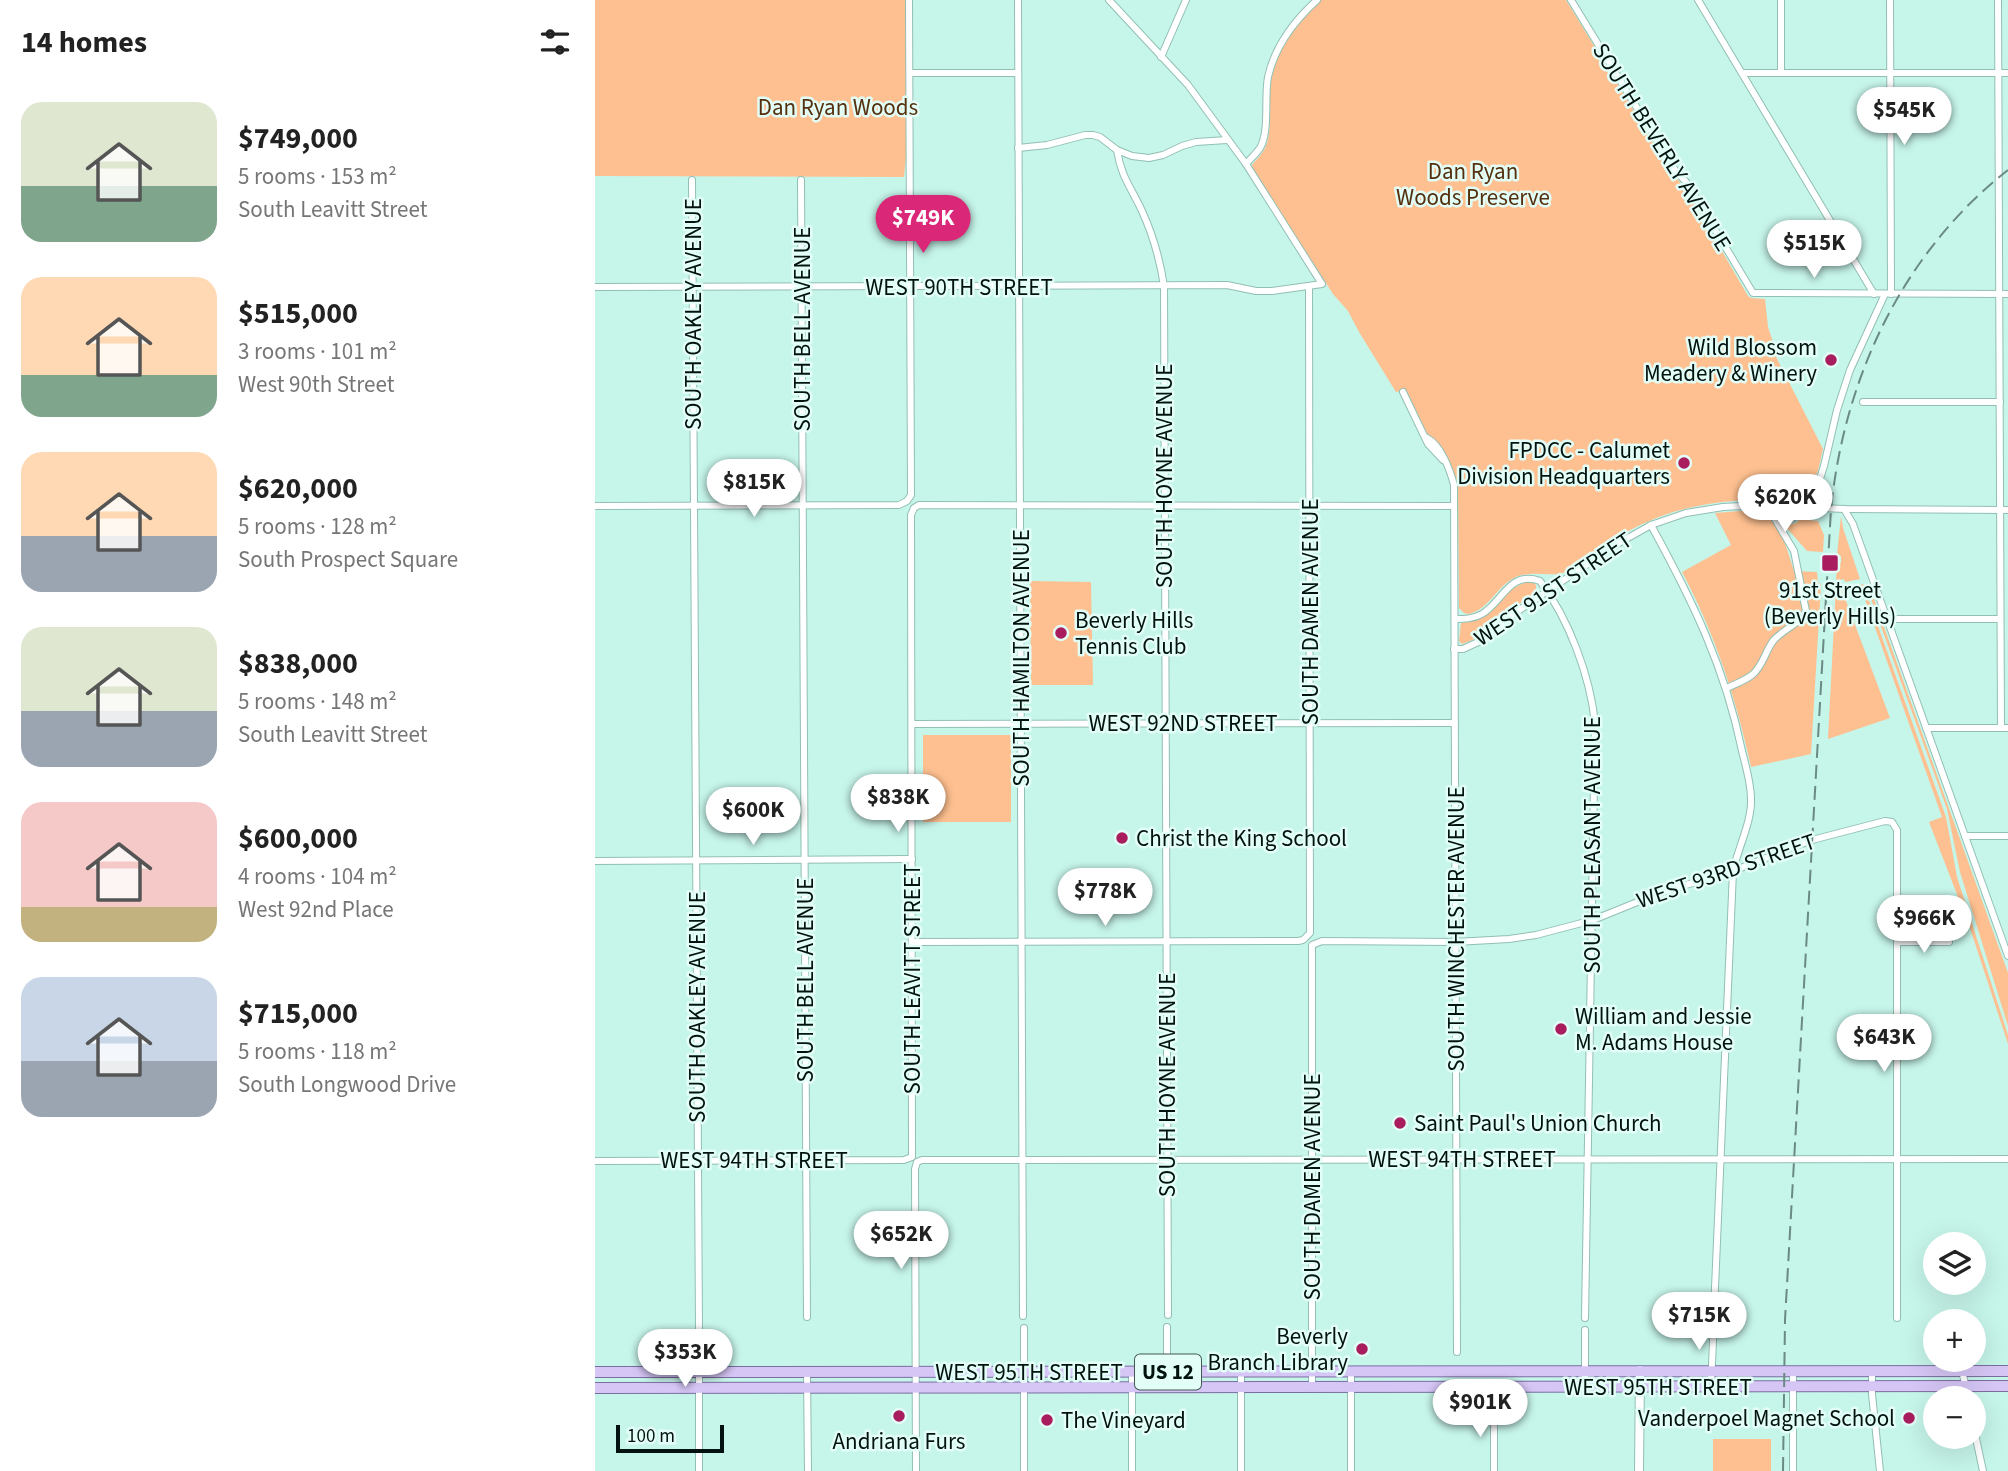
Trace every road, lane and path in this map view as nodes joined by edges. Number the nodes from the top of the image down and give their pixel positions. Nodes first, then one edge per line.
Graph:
1 (909, 0) edge
2 (1018, 0) edge
3 (1109, 0) edge
4 (1186, 0) edge
5 (1317, 0) edge
6 (1571, 0) edge
7 (1698, 0) edge
8 (1781, 0) edge
9 (1890, 0) edge
10 (1998, 0) edge
11 (1161, 57) junction
12 (1781, 72) junction
13 (1890, 72) junction
14 (1999, 72) junction
15 (2008, 72) edge
16 (910, 73) junction
17 (1018, 73) junction
18 (1743, 73) junction
19 (1227, 140) junction
20 (1018, 148) junction
21 (1117, 150) junction
22 (1245, 164) junction
23 (692, 180) dead end
24 (801, 180) dead end
25 (595, 286) edge
26 (1019, 286) junction
27 (1164, 286) junction
28 (1308, 286) junction
29 (693, 287) junction
30 (802, 287) junction
31 (910, 287) junction
32 (1874, 294) junction
33 (1888, 294) junction
34 (1999, 294) junction
35 (2008, 294) edge
36 (1403, 393) dead end
37 (1863, 402) dead end
38 (2000, 402) junction
39 (595, 506) edge
40 (694, 506) junction
41 (803, 506) junction
42 (1020, 506) junction
43 (1164, 506) junction
44 (1310, 506) junction
45 (1454, 506) junction
46 (1801, 506) junction
47 (1811, 507) junction
48 (1844, 509) junction
49 (2004, 510) edge
50 (1651, 525) junction
51 (1548, 591) junction
52 (1455, 619) junction
53 (1887, 619) junction
54 (2000, 619) junction
55 (1454, 649) junction
56 (1727, 688) junction
57 (1021, 723) junction
58 (1165, 723) junction
59 (1310, 723) junction
60 (1455, 723) junction
61 (912, 724) junction
62 (1926, 728) junction
63 (2004, 728) edge
64 (1965, 836) junction
65 (2008, 836) edge
66 (912, 859) junction
67 (805, 860) junction
68 (595, 861) edge
69 (696, 861) junction
70 (1733, 871) junction
71 (1593, 920) junction
72 (912, 942) junction
73 (1022, 942) junction
74 (1167, 942) junction
75 (1455, 942) junction
76 (1898, 942) junction
77 (1949, 942) dead end
78 (1312, 945) joint
79 (2006, 945) edge
80 (2008, 956) edge
81 (1720, 1158) junction
82 (1897, 1158) junction
83 (1023, 1159) junction
84 (1167, 1159) junction
85 (1312, 1159) junction
86 (1457, 1159) junction
87 (1588, 1159) junction
88 (2008, 1159) edge
89 (698, 1160) junction
90 (806, 1160) junction
91 (595, 1161) edge
92 (913, 1162) junction
93 (1168, 1315) dead end
94 (1023, 1316) dead end
95 (807, 1317) dead end
96 (1585, 1318) dead end
97 (1897, 1318) dead end
98 (1167, 1327) dead end
99 (1024, 1328) dead end
100 (699, 1330) dead end
101 (1585, 1330) dead end
102 (699, 1341) dead end
103 (1457, 1352) dead end
104 (1640, 1370) junction
105 (1712, 1370) junction
106 (1793, 1370) junction
107 (1872, 1370) junction
108 (1923, 1370) edge
109 (1024, 1371) junction
110 (1132, 1371) junction
111 (1167, 1371) junction
112 (1585, 1371) junction
113 (1986, 1371) edge
114 (2008, 1371) edge
115 (595, 1372) edge
116 (915, 1372) junction
117 (1241, 1372) junction
118 (1312, 1372) junction
119 (1351, 1372) junction
120 (1962, 1372) edge
121 (699, 1373) junction
122 (807, 1373) junction
123 (1024, 1386) junction
124 (1923, 1386) edge
125 (1965, 1386) edge
126 (1986, 1386) edge
127 (2008, 1386) edge
128 (807, 1387) junction
129 (915, 1387) junction
130 (1132, 1387) junction
131 (1167, 1387) junction
132 (1241, 1387) junction
133 (1312, 1387) junction
134 (1351, 1387) junction
135 (1640, 1387) junction
136 (1711, 1387) junction
137 (1793, 1387) junction
138 (1871, 1387) junction
139 (595, 1388) edge
140 (699, 1388) junction
141 (1585, 1388) junction
142 (1494, 1407) dead end
143 (1978, 1449) edge
144 (699, 1471) edge
145 (808, 1471) edge
146 (916, 1471) edge
147 (1024, 1471) edge
148 (1132, 1471) edge
149 (1241, 1471) edge
150 (1351, 1471) edge
151 (1494, 1471) edge
152 (1639, 1471) edge
153 (1793, 1471) edge
154 (1881, 1471) edge
155 (1983, 1471) edge

1 - 16 street
2 - 17 street, SOUTH HAMILTON AVENUE
3 - 11 street
4 - 11 street
5 - 22 street
6 - 32 street, SOUTH BEVERLY AVENUE
7 - 18 street
8 - 12 street
9 - 13 street
10 - 14 street
11 - 19 street
12 - 13 street
12 - 18 street
13 - 14 street
13 - 33 street
14 - 15 street
14 - 34 street
16 - 17 street
16 - 31 street
17 - 20 street, SOUTH HAMILTON AVENUE
18 - 32 street
19 - 21 street
19 - 22 street
20 - 21 street
20 - 26 street, SOUTH HAMILTON AVENUE
21 - 27 street, SOUTH HOYNE AVENUE
22 - 28 street, WEST 90TH STREET
23 - 29 street, SOUTH OAKLEY AVENUE
24 - 30 street, SOUTH BELL AVENUE
25 - 29 street, WEST 90TH STREET
26 - 27 street, WEST 90TH STREET
26 - 31 street, WEST 90TH STREET
26 - 42 street, SOUTH HAMILTON AVENUE
27 - 28 street, WEST 90TH STREET
27 - 43 street, SOUTH HOYNE AVENUE
28 - 44 street, SOUTH DAMEN AVENUE
29 - 30 street, WEST 90TH STREET
29 - 40 street, SOUTH OAKLEY AVENUE
30 - 31 street, WEST 90TH STREET
30 - 41 street, SOUTH BELL AVENUE
31 - 41 street
32 - 33 street
33 - 34 street
33 - 47 street
34 - 35 street
34 - 38 street
36 - 45 street
37 - 38 street
38 - 49 street
39 - 40 street
40 - 41 street
40 - 69 street, SOUTH OAKLEY AVENUE
41 - 67 street, SOUTH BELL AVENUE
42 - 43 street
42 - 57 street, SOUTH HAMILTON AVENUE
42 - 61 street, SOUTH LEAVITT STREET
43 - 44 street
43 - 58 street, SOUTH HOYNE AVENUE
44 - 45 street
44 - 59 street, SOUTH DAMEN AVENUE
45 - 52 street, SOUTH WINCHESTER AVENUE
46 - 46 street
46 - 47 street
47 - 48 street
48 - 49 street
48 - 53 street
49 - 54 street
50 - 51 street, WEST 91ST STREET
50 - 56 street
50 - 56 street, WEST 91ST STREET
51 - 52 street
51 - 55 street, WEST 91ST STREET
51 - 71 street, SOUTH PLEASANT AVENUE
52 - 55 street, SOUTH WINCHESTER AVENUE
53 - 54 street
53 - 62 street
54 - 63 street
55 - 60 street, SOUTH WINCHESTER AVENUE
56 - 70 street
57 - 58 street, WEST 92ND STREET
57 - 61 street, WEST 92ND STREET
57 - 73 street, SOUTH HAMILTON AVENUE
58 - 59 street, WEST 92ND STREET
58 - 74 street, SOUTH HOYNE AVENUE
59 - 60 street, WEST 92ND STREET
59 - 74 street, SOUTH DAMEN AVENUE
60 - 75 street, SOUTH WINCHESTER AVENUE
61 - 66 street, SOUTH LEAVITT STREET
62 - 63 street
62 - 64 street
64 - 65 street
64 - 79 street
66 - 67 street
66 - 72 street, SOUTH LEAVITT STREET
67 - 69 street
67 - 90 street, SOUTH BELL AVENUE
68 - 69 street
69 - 89 street, SOUTH OAKLEY AVENUE
70 - 71 street, WEST 93RD STREET
70 - 76 street, WEST 93RD STREET
70 - 81 street
71 - 75 street, WEST 93RD STREET
71 - 87 street, SOUTH PLEASANT AVENUE
72 - 73 street
72 - 92 street, SOUTH LEAVITT STREET
73 - 74 street
73 - 83 street, SOUTH HAMILTON AVENUE
74 - 84 street, SOUTH HOYNE AVENUE
75 - 78 street, WEST 93RD STREET
75 - 86 street, SOUTH WINCHESTER AVENUE
76 - 77 street
76 - 82 street
78 - 85 street, SOUTH DAMEN AVENUE
79 - 80 street
81 - 82 street, WEST 94TH STREET
81 - 87 street, WEST 94TH STREET
81 - 105 street
82 - 88 street, WEST 94TH STREET
82 - 97 street
83 - 84 street, WEST 94TH STREET
83 - 92 street, WEST 94TH STREET
83 - 94 street, SOUTH HAMILTON AVENUE
84 - 85 street, WEST 94TH STREET
84 - 93 street, SOUTH HOYNE AVENUE
85 - 86 street, WEST 94TH STREET
85 - 118 street, SOUTH DAMEN AVENUE
86 - 87 street, WEST 94TH STREET
86 - 103 street, SOUTH WINCHESTER AVENUE
87 - 96 street, SOUTH PLEASANT AVENUE
89 - 90 street, WEST 94TH STREET
89 - 91 street, WEST 94TH STREET
89 - 100 street, SOUTH OAKLEY AVENUE
90 - 92 street, WEST 94TH STREET
90 - 95 street, SOUTH BELL AVENUE
92 - 116 street, SOUTH LEAVITT STREET
98 - 111 street
99 - 109 street
101 - 112 street
102 - 121 street
104 - 105 main road, WEST 95TH STREET / US 12
104 - 112 main road, WEST 95TH STREET / US 12
104 - 135 street
105 - 106 main road, WEST 95TH STREET / US 12
105 - 136 street
106 - 107 main road, WEST 95TH STREET / US 12
106 - 137 street
107 - 108 main road, WEST 95TH STREET / US 12
107 - 138 street
109 - 110 main road, WEST 95TH STREET / US 12
109 - 116 main road, WEST 95TH STREET / US 12
109 - 123 street
110 - 111 main road, WEST 95TH STREET / US 12
110 - 130 street
111 - 117 main road, WEST 95TH STREET / US 12
111 - 131 street
112 - 119 main road, WEST 95TH STREET / US 12
112 - 141 street
113 - 114 main road, WEST 95TH STREET / US 12
115 - 121 main road, WEST 95TH STREET / US 12
116 - 122 main road, WEST 95TH STREET / US 12
116 - 129 street, SOUTH LEAVITT STREET
117 - 118 main road, WEST 95TH STREET / US 12
117 - 132 street
118 - 119 main road, WEST 95TH STREET / US 12
118 - 133 street, SOUTH DAMEN AVENUE
119 - 134 street
120 - 125 street
121 - 122 main road, WEST 95TH STREET / US 12
121 - 140 street
122 - 128 street
123 - 129 main road, WEST 95TH STREET / US 12
123 - 130 main road, WEST 95TH STREET / US 12
123 - 147 street
124 - 138 main road, WEST 95TH STREET / US 12
126 - 127 main road, WEST 95TH STREET / US 12
128 - 129 main road, WEST 95TH STREET / US 12
128 - 140 main road, WEST 95TH STREET / US 12
128 - 145 street
129 - 146 street, SOUTH LEAVITT STREET
130 - 131 main road, WEST 95TH STREET / US 12
130 - 148 street
131 - 132 main road, WEST 95TH STREET / US 12
132 - 133 main road, WEST 95TH STREET / US 12
132 - 149 street
133 - 134 main road, WEST 95TH STREET / US 12
134 - 141 main road, WEST 95TH STREET / US 12
134 - 150 street
135 - 136 main road, WEST 95TH STREET / US 12
135 - 141 main road, WEST 95TH STREET / US 12
135 - 152 street
136 - 137 main road, WEST 95TH STREET / US 12
137 - 138 main road, WEST 95TH STREET / US 12
137 - 153 street
138 - 154 street
139 - 140 main road, WEST 95TH STREET / US 12
140 - 144 street
142 - 151 street
143 - 155 street

